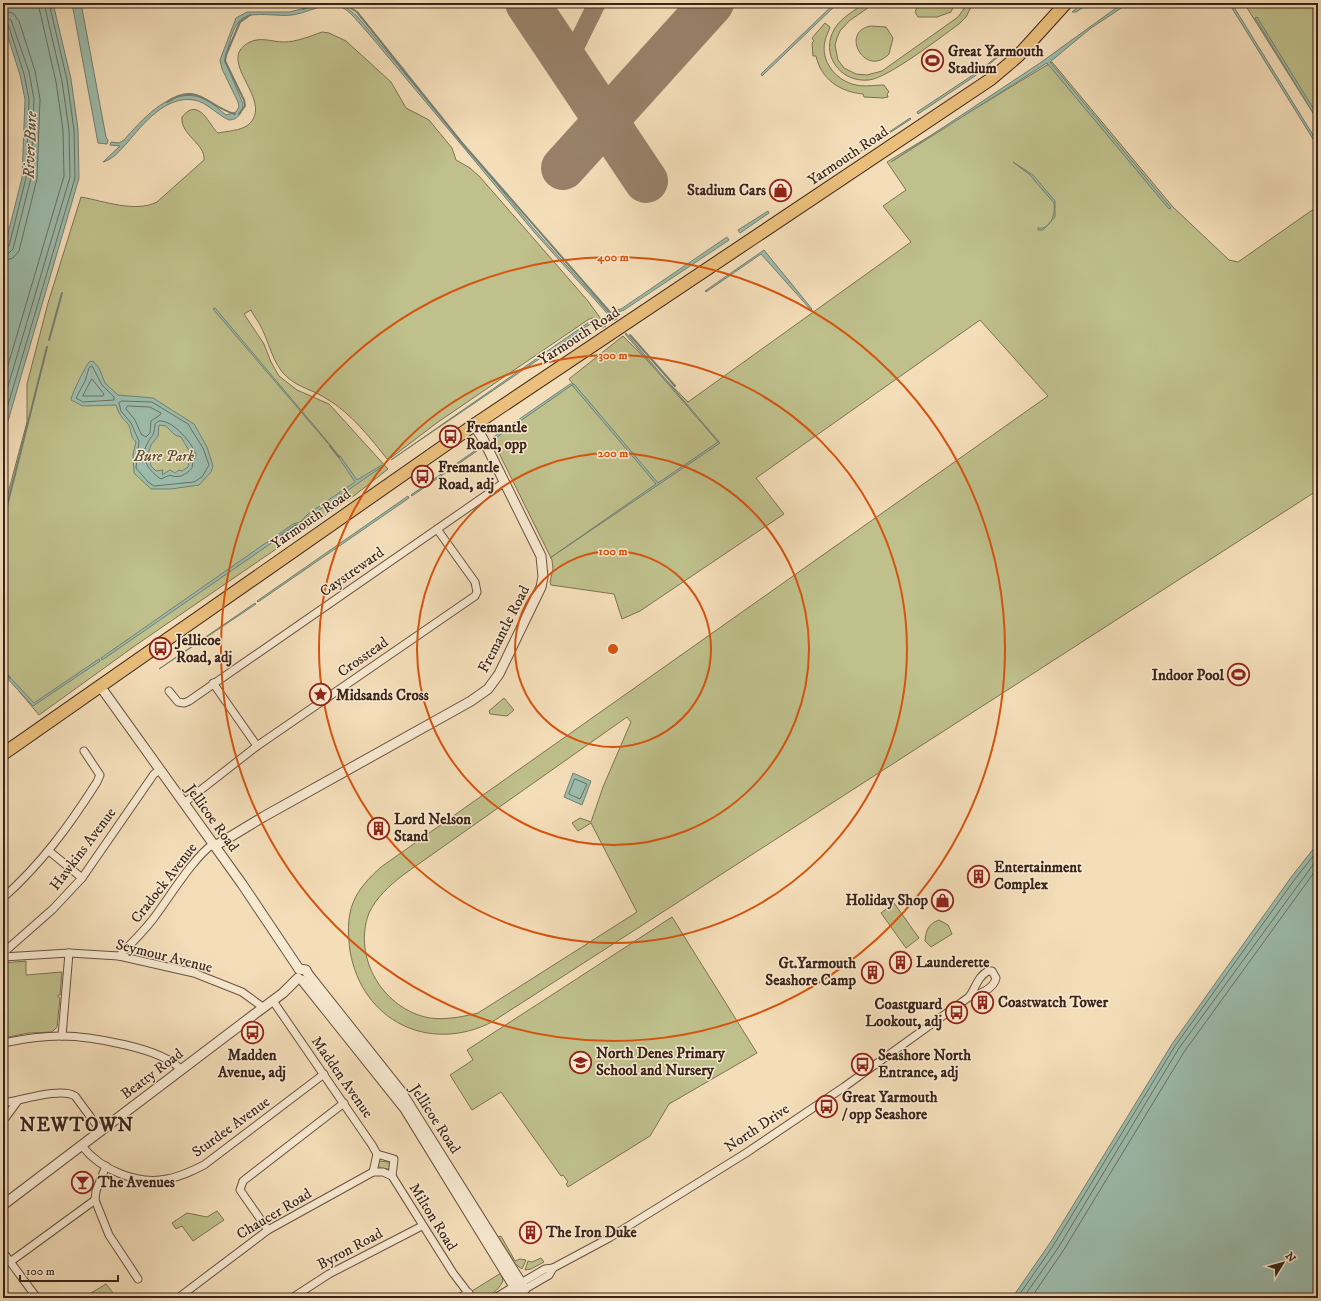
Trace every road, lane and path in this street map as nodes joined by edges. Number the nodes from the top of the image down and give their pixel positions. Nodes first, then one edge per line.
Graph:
1 (1066, 3) edge
2 (474, 425) junction
3 (505, 482) junction
4 (437, 529) junction
5 (213, 683) junction
6 (100, 686) junction
7 (169, 691) dead end
8 (257, 746) junction
9 (84, 751) dead end
10 (3, 754) edge
11 (160, 770) junction
12 (184, 803) junction
13 (214, 845) junction
14 (50, 851) junction
15 (82, 878) junction
16 (4, 894) edge
17 (3, 953) edge
18 (69, 953) junction
19 (119, 956) junction
20 (3, 957) edge
21 (302, 975) junction
22 (969, 997) junction
23 (273, 1001) junction
24 (264, 1008) junction
25 (62, 1036) junction
26 (3, 1044) edge
27 (181, 1070) junction
28 (324, 1074) junction
29 (17, 1102) junction
30 (344, 1103) junction
31 (3, 1104) edge
32 (3, 1118) edge
33 (101, 1131) junction
34 (82, 1146) junction
35 (377, 1154) junction
36 (106, 1166) junction
37 (373, 1172) junction
38 (392, 1176) junction
39 (96, 1200) junction
40 (3, 1205) edge
41 (422, 1226) junction
42 (268, 1230) junction
43 (3, 1252) edge
44 (10, 1262) junction
45 (138, 1279) dead end
46 (518, 1290) edge
47 (470, 1295) edge
48 (37, 1298) edge
49 (178, 1298) edge
50 (292, 1298) edge
51 (458, 1298) edge
52 (497, 1298) edge

1 - 2 main road, Yarmouth Road
2 - 3 street, Fremantle Road
2 - 6 main road, Yarmouth Road
3 - 4 street, Caystreward
3 - 13 street, Fremantle Road
4 - 5 street, Caystreward
4 - 8 street, Crosstead
5 - 7 street, Caystreward
5 - 8 street
6 - 10 main road, Yarmouth Road
6 - 11 street, Jellicoe Road
8 - 12 street, Crosstead
9 - 14 street
11 - 12 street, Jellicoe Road
11 - 15 street, Hawkins Avenue
12 - 13 street, Jellicoe Road
13 - 19 street, Cradock Avenue
13 - 21 street, Jellicoe Road
14 - 15 street
14 - 16 street
15 - 17 street, Hawkins Avenue
18 - 19 street, Seymour Avenue
18 - 20 street, Seymour Avenue
18 - 25 street
19 - 24 street, Seymour Avenue
21 - 23 street, Beatty Road
21 - 46 street, Jellicoe Road
22 - 22 street, North Drive
22 - 46 street, North Drive
23 - 24 street, Beatty Road
23 - 28 street, Madden Avenue
24 - 27 street, Beatty Road
25 - 26 street
25 - 27 street
27 - 33 street, Beatty Road
28 - 30 street, Madden Avenue
28 - 36 street, Sturdee Avenue
29 - 31 street
29 - 32 street
29 - 33 street
30 - 35 street, Madden Avenue
30 - 42 street
33 - 34 street, Beatty Road
34 - 36 street, Sturdee Avenue
34 - 40 street, Beatty Road
35 - 37 street
35 - 38 street, Milton Road
36 - 39 street
37 - 38 street
37 - 42 street, Chaucer Road
38 - 41 street, Milton Road
39 - 44 street
39 - 45 street
41 - 47 street, Milton Road
41 - 50 street, Byron Road
42 - 49 street, Chaucer Road
43 - 44 street
44 - 48 street
46 - 52 street, North Drive
47 - 51 street

